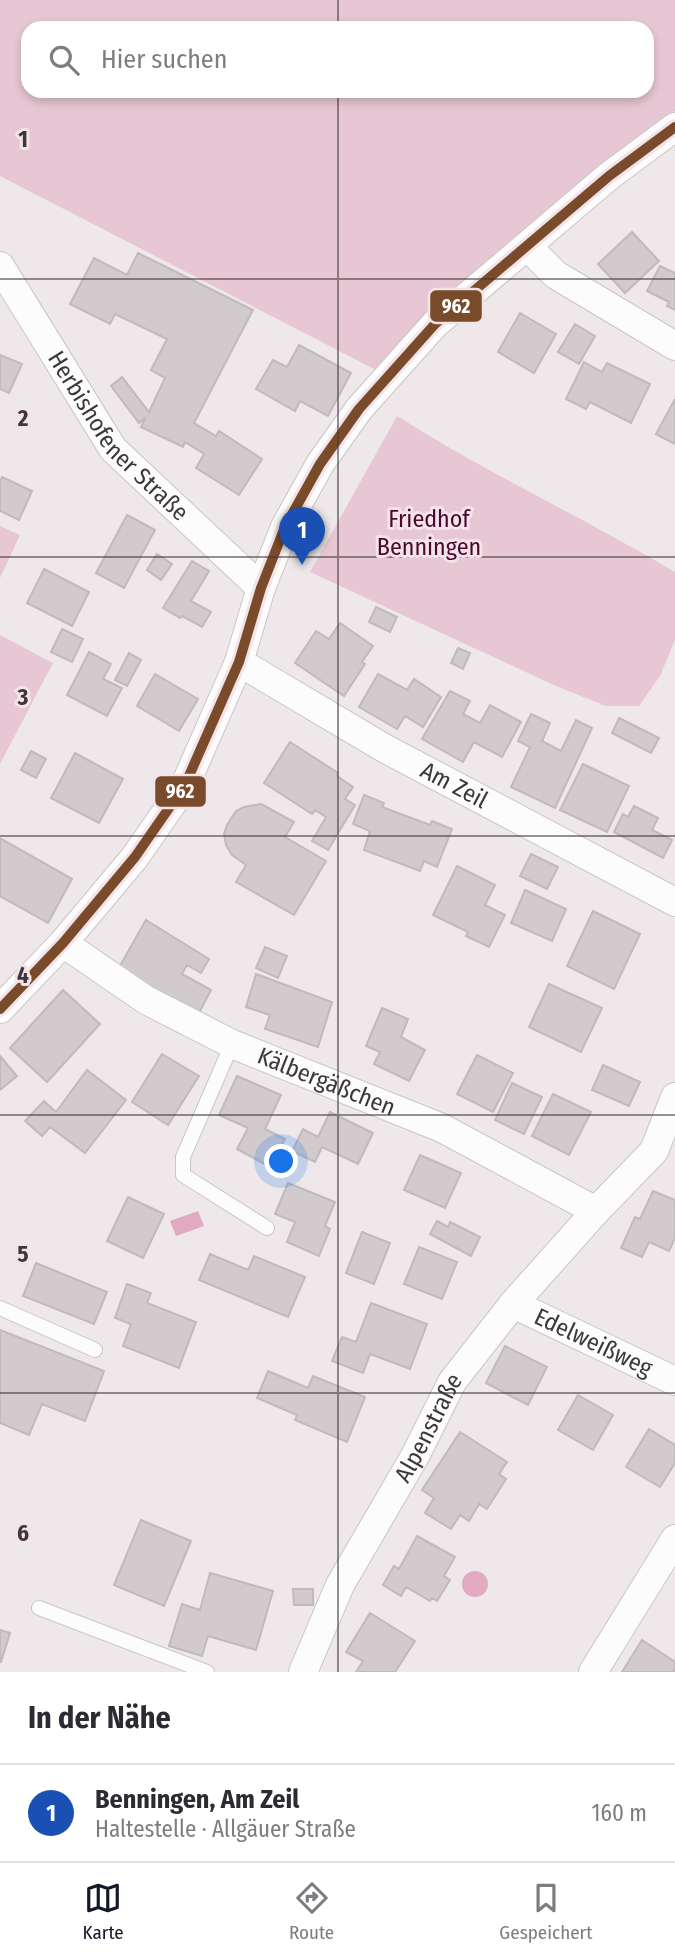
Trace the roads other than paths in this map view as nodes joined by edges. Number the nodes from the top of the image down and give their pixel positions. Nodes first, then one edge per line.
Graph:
1 (675, 127) edge
2 (527, 246) junction
3 (0, 266) edge
4 (675, 346) edge
5 (261, 588) junction
6 (239, 662) junction
7 (675, 902) edge
8 (63, 943) junction
9 (0, 1009) edge
10 (232, 1044) junction
11 (675, 1097) edge
12 (596, 1211) junction
13 (267, 1228) dead end
14 (513, 1304) junction
15 (0, 1308) edge
16 (95, 1350) dead end
17 (675, 1381) edge
18 (675, 1539) edge
19 (39, 1608) dead end
20 (207, 1672) edge
21 (303, 1672) edge
22 (593, 1672) edge

1 - 2 street
2 - 4 street
2 - 5 street
3 - 5 street, Herbishofener Straße
5 - 6 street
6 - 7 street, Am Zeil
6 - 8 street
8 - 9 street
8 - 10 street, Kälbergäßchen
10 - 12 street, Kälbergäßchen
10 - 13 lane
11 - 12 street
12 - 14 street, Alpenstraße
14 - 17 street, Edelweißweg
14 - 21 street, Alpenstraße
15 - 16 lane
18 - 22 street
19 - 20 lane

